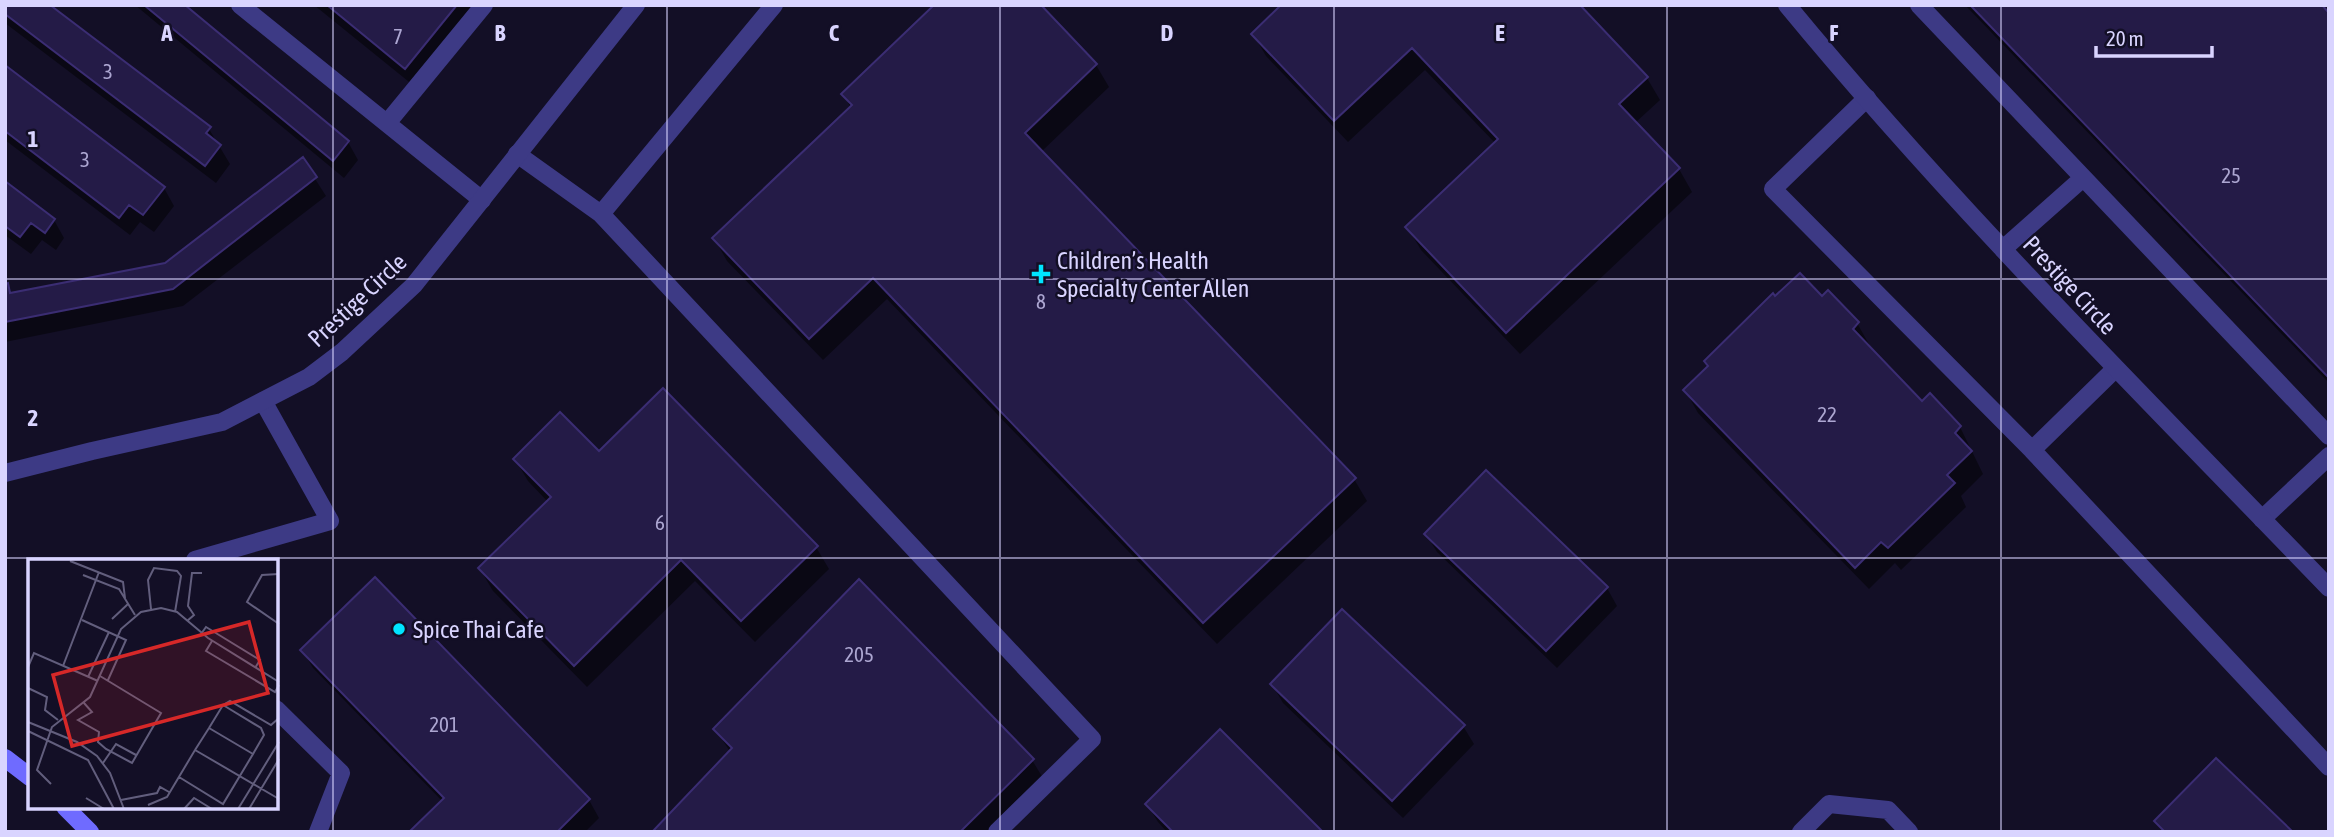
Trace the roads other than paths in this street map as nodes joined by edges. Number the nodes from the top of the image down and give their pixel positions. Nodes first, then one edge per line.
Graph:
1 (240, 5) edge
2 (484, 5) edge
3 (636, 5) edge
4 (774, 5) edge
5 (1787, 5) edge
6 (1919, 5) edge
7 (1867, 98) junction
8 (388, 122) junction
9 (517, 154) junction
10 (2083, 178) junction
11 (482, 200) junction
12 (601, 214) junction
13 (2003, 249) junction
14 (2115, 369) junction
15 (263, 401) junction
16 (2329, 436) edge
17 (2032, 450) junction
18 (2329, 456) edge
19 (5, 473) edge
20 (2262, 519) junction
21 (202, 559) edge
22 (2329, 588) edge
23 (278, 711) edge
24 (5, 758) edge
25 (2329, 768) edge
26 (28, 775) edge
27 (67, 809) edge
28 (90, 832) edge
29 (318, 832) edge
30 (997, 832) edge
31 (1801, 832) edge
32 (1909, 832) edge

1 - 8 street
2 - 8 street
3 - 9 street, Prestige Circle
4 - 12 street
5 - 7 street, Prestige Circle
6 - 10 street
7 - 13 street, Prestige Circle
7 - 17 street
8 - 11 street
9 - 11 street, Prestige Circle
9 - 12 street
10 - 13 street
10 - 16 street
11 - 15 street, Prestige Circle
12 - 30 street
13 - 14 street, Prestige Circle
14 - 17 street
14 - 20 street, Prestige Circle
15 - 19 street, Prestige Circle
15 - 21 street
17 - 25 street
18 - 20 street
20 - 22 street, Prestige Circle
23 - 29 street
24 - 26 main road
27 - 28 main road
31 - 32 street

